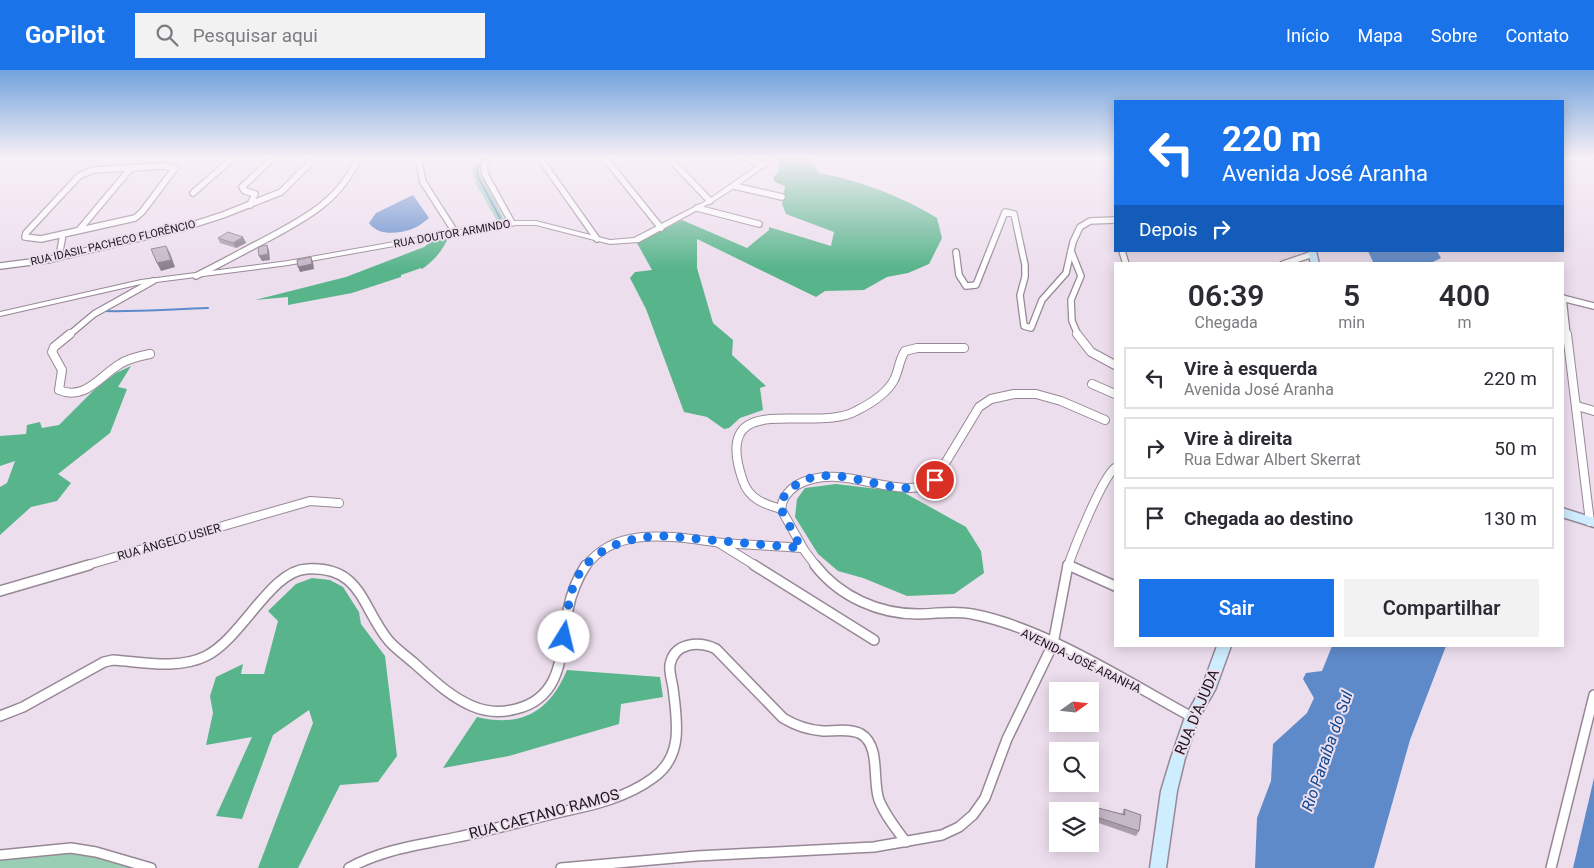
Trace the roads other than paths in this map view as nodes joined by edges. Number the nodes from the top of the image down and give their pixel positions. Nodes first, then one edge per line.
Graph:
1 (62, 194) edge
2 (109, 194) edge
3 (155, 194) edge
4 (255, 194) edge
5 (276, 194) edge
6 (333, 194) edge
7 (429, 194) edge
8 (496, 194) edge
9 (566, 194) edge
10 (633, 194) edge
11 (704, 194) edge
12 (721, 194) edge
13 (770, 194) edge
14 (782, 197) dead end
15 (710, 201) junction
16 (250, 205) junction
17 (698, 208) junction
18 (1114, 220) edge
19 (512, 223) junction
20 (759, 224) dead end
21 (660, 228) junction
22 (79, 230) junction
23 (455, 232) junction
24 (64, 234) junction
25 (597, 240) junction
26 (1071, 251) junction
27 (956, 252) dead end
28 (1312, 253) edge
29 (59, 257) junction
30 (1288, 262) edge
31 (0, 266) edge
32 (196, 276) junction
33 (153, 281) junction
34 (1564, 298) edge
35 (1564, 306) edge
36 (1594, 306) edge
37 (0, 314) edge
38 (964, 348) dead end
39 (150, 354) dead end
40 (1114, 365) edge
41 (1092, 384) dead end
42 (1114, 394) edge
43 (1577, 406) junction
44 (1594, 411) edge
45 (1105, 420) dead end
46 (1114, 469) edge
47 (339, 503) dead end
48 (781, 506) junction
49 (1564, 513) edge
50 (1592, 523) edge
51 (717, 542) junction
52 (801, 548) junction
53 (1068, 565) junction
54 (1114, 586) edge
55 (0, 590) edge
56 (874, 640) dead end
57 (1053, 644) junction
58 (1224, 647) edge
59 (1594, 695) edge
60 (0, 716) edge
61 (1192, 717) junction
62 (906, 842) junction
63 (0, 855) edge
64 (152, 868) edge
65 (349, 868) edge
66 (561, 868) edge
67 (1158, 868) edge
68 (1551, 868) edge

1 - 24 street
2 - 22 street
3 - 22 street
4 - 16 street
5 - 16 street, RUA IDASIL PACHECO FLORÊNCIO
6 - 32 street
7 - 23 street
8 - 19 street
9 - 25 street
10 - 21 street
11 - 15 street
12 - 15 street, RUA DOUTOR ARMINDO
13 - 14 street
15 - 17 street, RUA DOUTOR ARMINDO
16 - 29 street, RUA IDASIL PACHECO FLORÊNCIO
17 - 20 street
17 - 21 street, RUA DOUTOR ARMINDO
18 - 26 street
19 - 23 street, RUA DOUTOR ARMINDO
19 - 25 street, RUA DOUTOR ARMINDO
21 - 25 street, RUA DOUTOR ARMINDO
22 - 24 street
23 - 32 street, RUA DOUTOR ARMINDO
24 - 29 street
26 - 27 street
26 - 40 street
28 - 30 street
29 - 31 street, RUA IDASIL PACHECO FLORÊNCIO
32 - 33 street, RUA DOUTOR ARMINDO
33 - 37 street, RUA DOUTOR ARMINDO
33 - 39 street
34 - 36 street
35 - 43 street
38 - 48 street
41 - 42 street
43 - 44 street
43 - 50 street
45 - 48 street
46 - 53 street
47 - 55 street, RUA ÂNGELO USIER
48 - 52 street, AVENIDA JOSÉ ARANHA
49 - 50 main road
51 - 52 street
51 - 56 street
51 - 60 street
52 - 57 street, AVENIDA JOSÉ ARANHA
53 - 54 street
53 - 57 street
57 - 61 street, AVENIDA JOSÉ ARANHA
57 - 62 street
58 - 61 main road, RUA D'AJUDA
59 - 68 street
61 - 67 main road, RUA D'AJUDA
62 - 65 street, RUA CAETANO RAMOS
62 - 66 street
63 - 64 street

